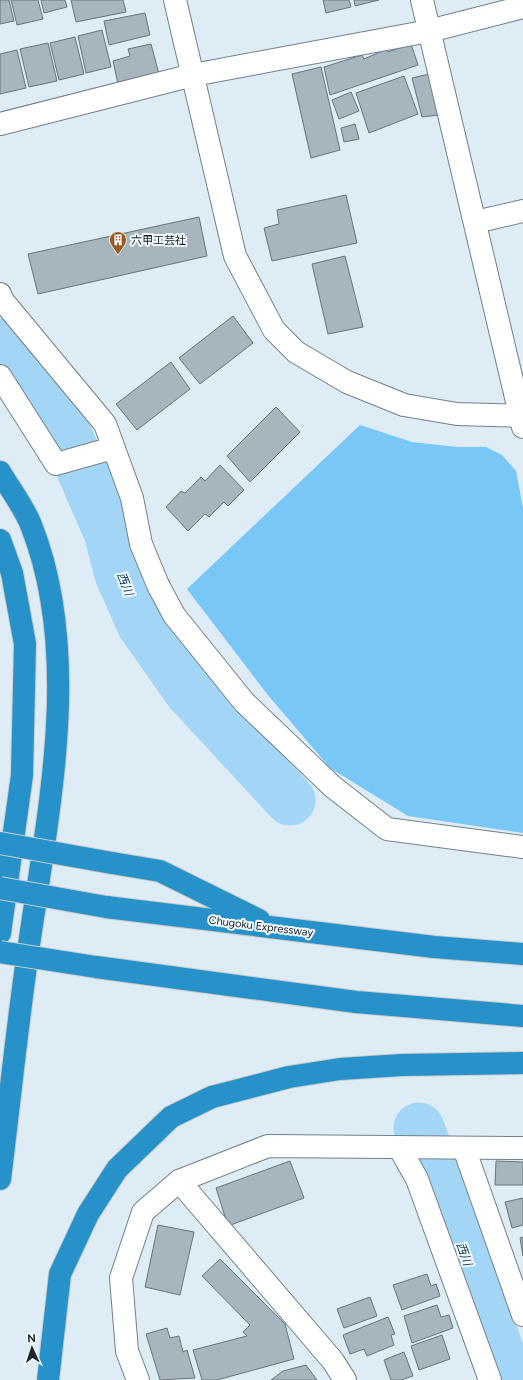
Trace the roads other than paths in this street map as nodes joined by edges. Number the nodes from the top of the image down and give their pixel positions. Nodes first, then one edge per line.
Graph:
1 (175, 0) edge
2 (422, 0) edge
3 (523, 7) edge
4 (429, 31) junction
5 (193, 75) junction
6 (0, 124) edge
7 (523, 211) edge
8 (475, 222) junction
9 (0, 294) edge
10 (0, 376) edge
11 (522, 420) edge
12 (107, 449) junction
13 (0, 472) edge
14 (0, 540) edge
15 (0, 842) edge
16 (523, 847) edge
17 (0, 888) edge
18 (275, 928) junction
19 (0, 933) edge
20 (0, 952) edge
21 (523, 954) edge
22 (523, 1016) edge
23 (523, 1063) edge
24 (404, 1147) junction
25 (456, 1147) junction
26 (523, 1148) edge
27 (0, 1179) edge
28 (179, 1181) junction
29 (523, 1315) edge
30 (48, 1380) edge
31 (138, 1380) edge
32 (345, 1380) edge
33 (490, 1380) edge

1 - 5 street
2 - 4 street
3 - 4 street
4 - 5 street
4 - 8 street
5 - 6 street
5 - 11 street
7 - 8 street
8 - 11 street
9 - 12 street
10 - 12 street
12 - 16 street
13 - 27 highway
14 - 19 highway
15 - 18 highway, bridge
17 - 18 highway, Chugoku Expressway, bridge
18 - 21 highway, Chugoku Expressway
20 - 22 highway, bridge
23 - 30 highway
24 - 25 street
24 - 28 street
24 - 33 street
25 - 26 street
25 - 29 street
28 - 31 street
28 - 32 street

